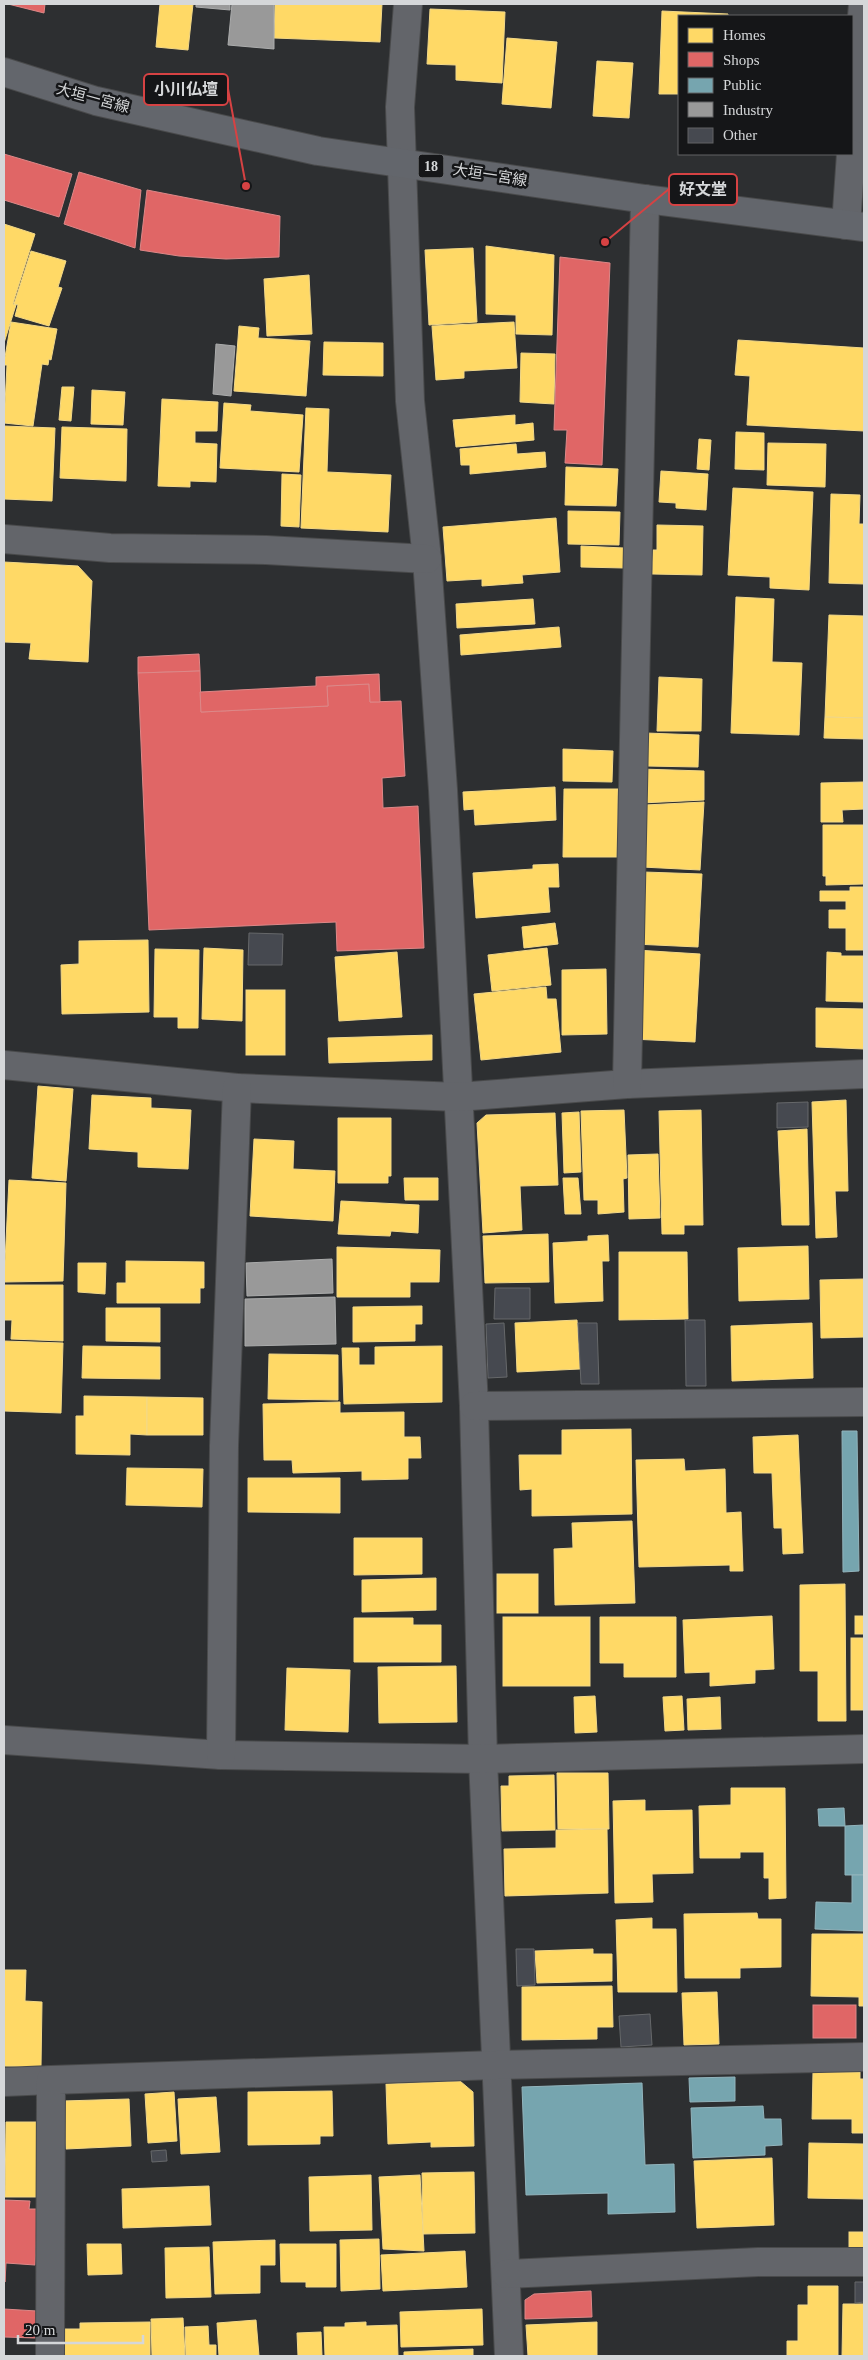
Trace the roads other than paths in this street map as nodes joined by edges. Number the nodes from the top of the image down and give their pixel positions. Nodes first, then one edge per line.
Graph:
1 (408, 4) edge
2 (863, 4) edge
3 (4, 72) edge
4 (853, 135) edge
5 (851, 155) edge
6 (402, 162) junction
7 (645, 199) junction
8 (855, 226) edge
9 (4, 539) edge
10 (427, 559) junction
11 (4, 1065) edge
12 (864, 1074) edge
13 (627, 1084) junction
14 (237, 1088) junction
15 (458, 1097) junction
16 (864, 1402) edge
17 (474, 1406) junction
18 (4, 1740) edge
19 (864, 1749) edge
20 (221, 1755) junction
21 (483, 1759) junction
22 (864, 2057) edge
23 (496, 2065) junction
24 (51, 2080) junction
25 (4, 2082) edge
26 (864, 2262) edge
27 (506, 2274) junction
28 (50, 2356) edge
29 (509, 2356) edge

1 - 6 street
2 - 4 street
3 - 6 main road, 大垣一宮線 / 18
5 - 8 street
6 - 7 main road, 大垣一宮線 / 18
6 - 10 street
7 - 8 main road, 大垣一宮線 / 18
7 - 13 street
9 - 10 street
10 - 15 street
11 - 14 street
12 - 13 street
13 - 15 street
14 - 15 street
14 - 20 street
15 - 17 street
16 - 17 street
17 - 21 street
18 - 20 street
19 - 21 street
20 - 21 street
21 - 23 street
22 - 23 street
23 - 24 street
23 - 27 street
24 - 25 street
24 - 28 street
26 - 27 street
27 - 29 street

